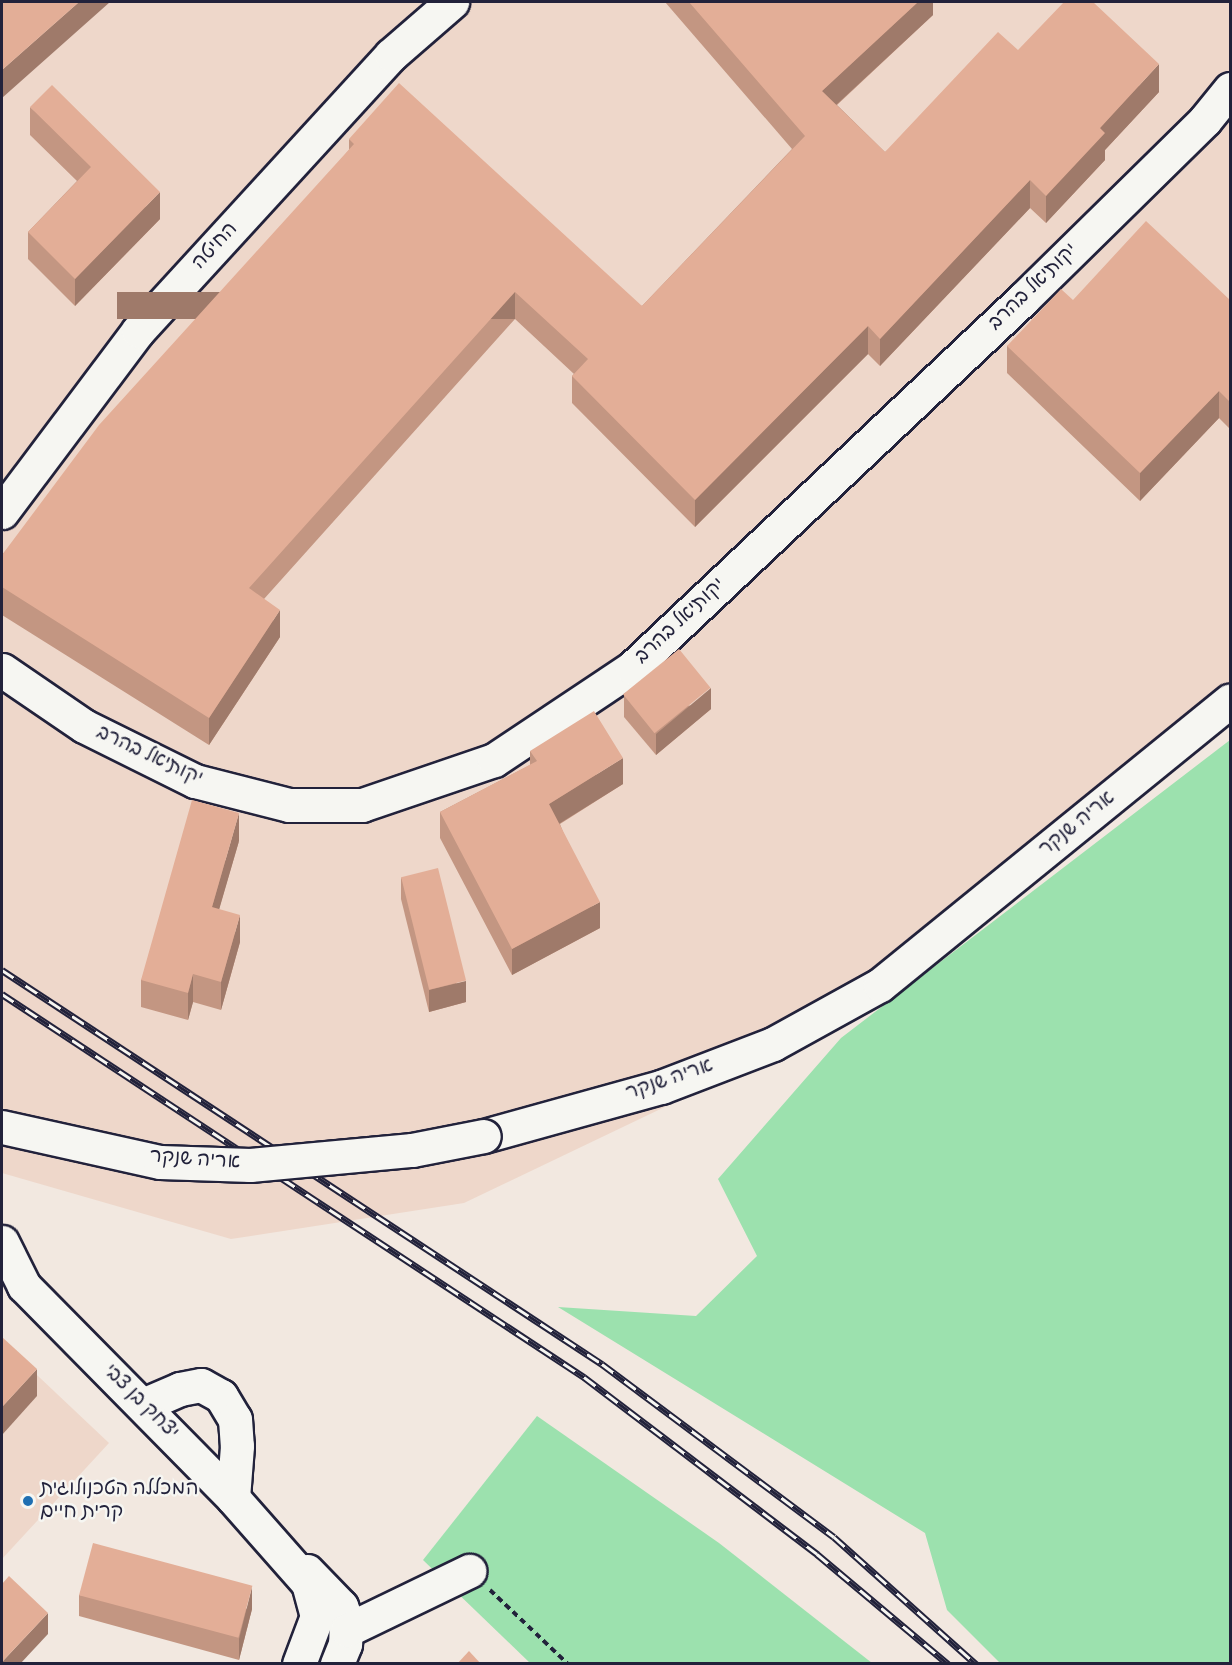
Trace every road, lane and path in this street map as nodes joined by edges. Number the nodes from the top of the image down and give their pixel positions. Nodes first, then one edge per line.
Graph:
1 (452, 2) edge
2 (1230, 89) edge
3 (2, 512) edge
4 (2, 670) edge
5 (1230, 701) edge
6 (2, 1128) edge
7 (2, 1242) edge
8 (143, 1405) junction
9 (233, 1498) junction
10 (288, 1557) junction
11 (469, 1571) joint
12 (347, 1630) junction
13 (298, 1664) edge
14 (337, 1664) edge
15 (568, 1664) edge

1 - 3 street, החיטה
2 - 4 street, יקותיאל בהרב
5 - 6 street, אריה שנקר, bridge
7 - 8 street, יצחק בן צבי
8 - 9 street, יצחק בן צבי
8 - 9 street
9 - 10 street, יצחק בן צבי
10 - 12 street, יצחק בן צבי
10 - 13 street, יצחק בן צבי
11 - 12 street
11 - 15 path
12 - 14 street

